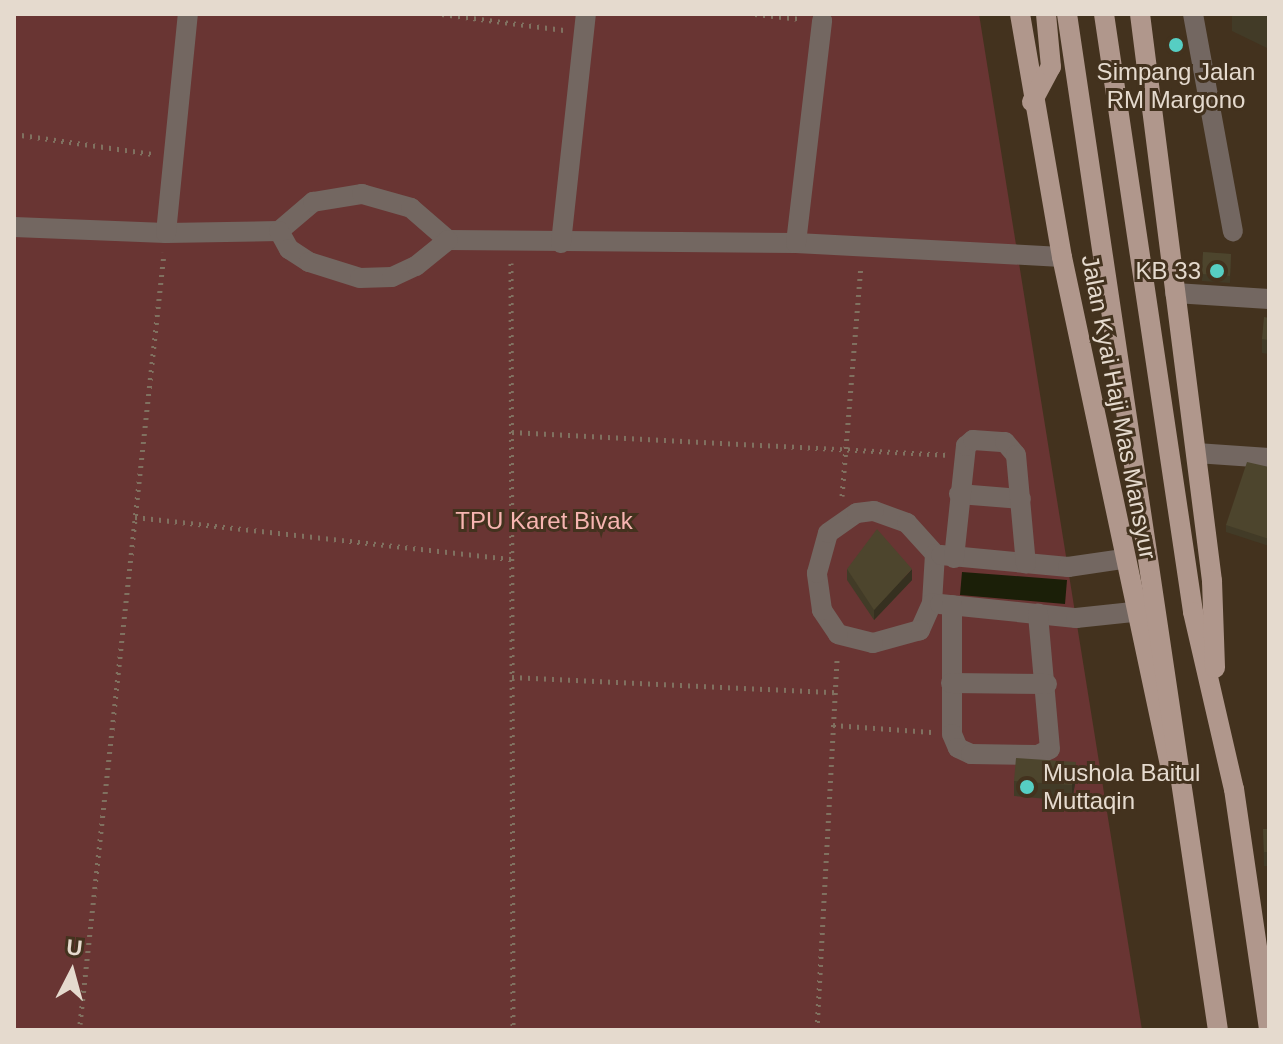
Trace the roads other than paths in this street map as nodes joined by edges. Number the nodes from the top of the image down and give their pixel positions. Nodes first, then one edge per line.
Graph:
1 (188, 14) edge
2 (1020, 14) edge
3 (1046, 14) edge
4 (1067, 14) edge
5 (1104, 14) edge
6 (1143, 14) edge
7 (1193, 14) edge
8 (822, 21) road end
9 (585, 23) edge
10 (1032, 102) junction
11 (14, 227) edge
12 (279, 231) junction
13 (1233, 231) dead end
14 (166, 233) junction
15 (448, 240) junction
16 (561, 243) junction
17 (796, 243) junction
18 (1062, 257) junction
19 (1175, 293) junction
20 (1269, 299) edge
21 (1196, 453) junction
22 (1269, 458) edge
23 (959, 494) junction
24 (1021, 499) junction
25 (944, 556) junction
26 (1123, 559) junction
27 (1026, 564) junction
28 (942, 604) junction
29 (1133, 612) junction
30 (1038, 614) junction
31 (951, 683) junction
32 (1047, 684) junction
33 (1215, 692) junction
34 (1184, 807) junction
35 (1218, 1030) edge
36 (1269, 1030) edge

1 - 14 street
2 - 10 main road, Jalan Kyai Haji Mas Mansyur
3 - 10 main road
4 - 34 main road, Jalan Kyai Haji Mas Mansyur
5 - 33 main road, Jalan Kyai Haji Mas Mansyur
6 - 19 main road, Jalan Kyai Haji Mas Mansyur
7 - 13 street
8 - 17 street
9 - 16 street
10 - 18 main road, Jalan Kyai Haji Mas Mansyur
11 - 14 street
12 - 14 street
12 - 15 street
12 - 15 street
15 - 16 street
16 - 17 street
17 - 18 street
18 - 26 main road, Jalan Kyai Haji Mas Mansyur
19 - 20 street
19 - 21 main road, Jalan Kyai Haji Mas Mansyur
21 - 22 street
21 - 33 main road, Jalan Kyai Haji Mas Mansyur
23 - 24 street
23 - 24 street
23 - 25 street
24 - 27 street
25 - 27 street
25 - 28 street
25 - 28 street
26 - 27 street
26 - 29 main road, Jalan Kyai Haji Mas Mansyur
28 - 30 street
28 - 31 street
29 - 30 street
29 - 34 main road, Jalan Kyai Haji Mas Mansyur
30 - 32 street
31 - 32 street
31 - 32 street
33 - 36 main road, Jalan Kyai Haji Mas Mansyur
34 - 35 main road, Jalan Kyai Haji Mas Mansyur

